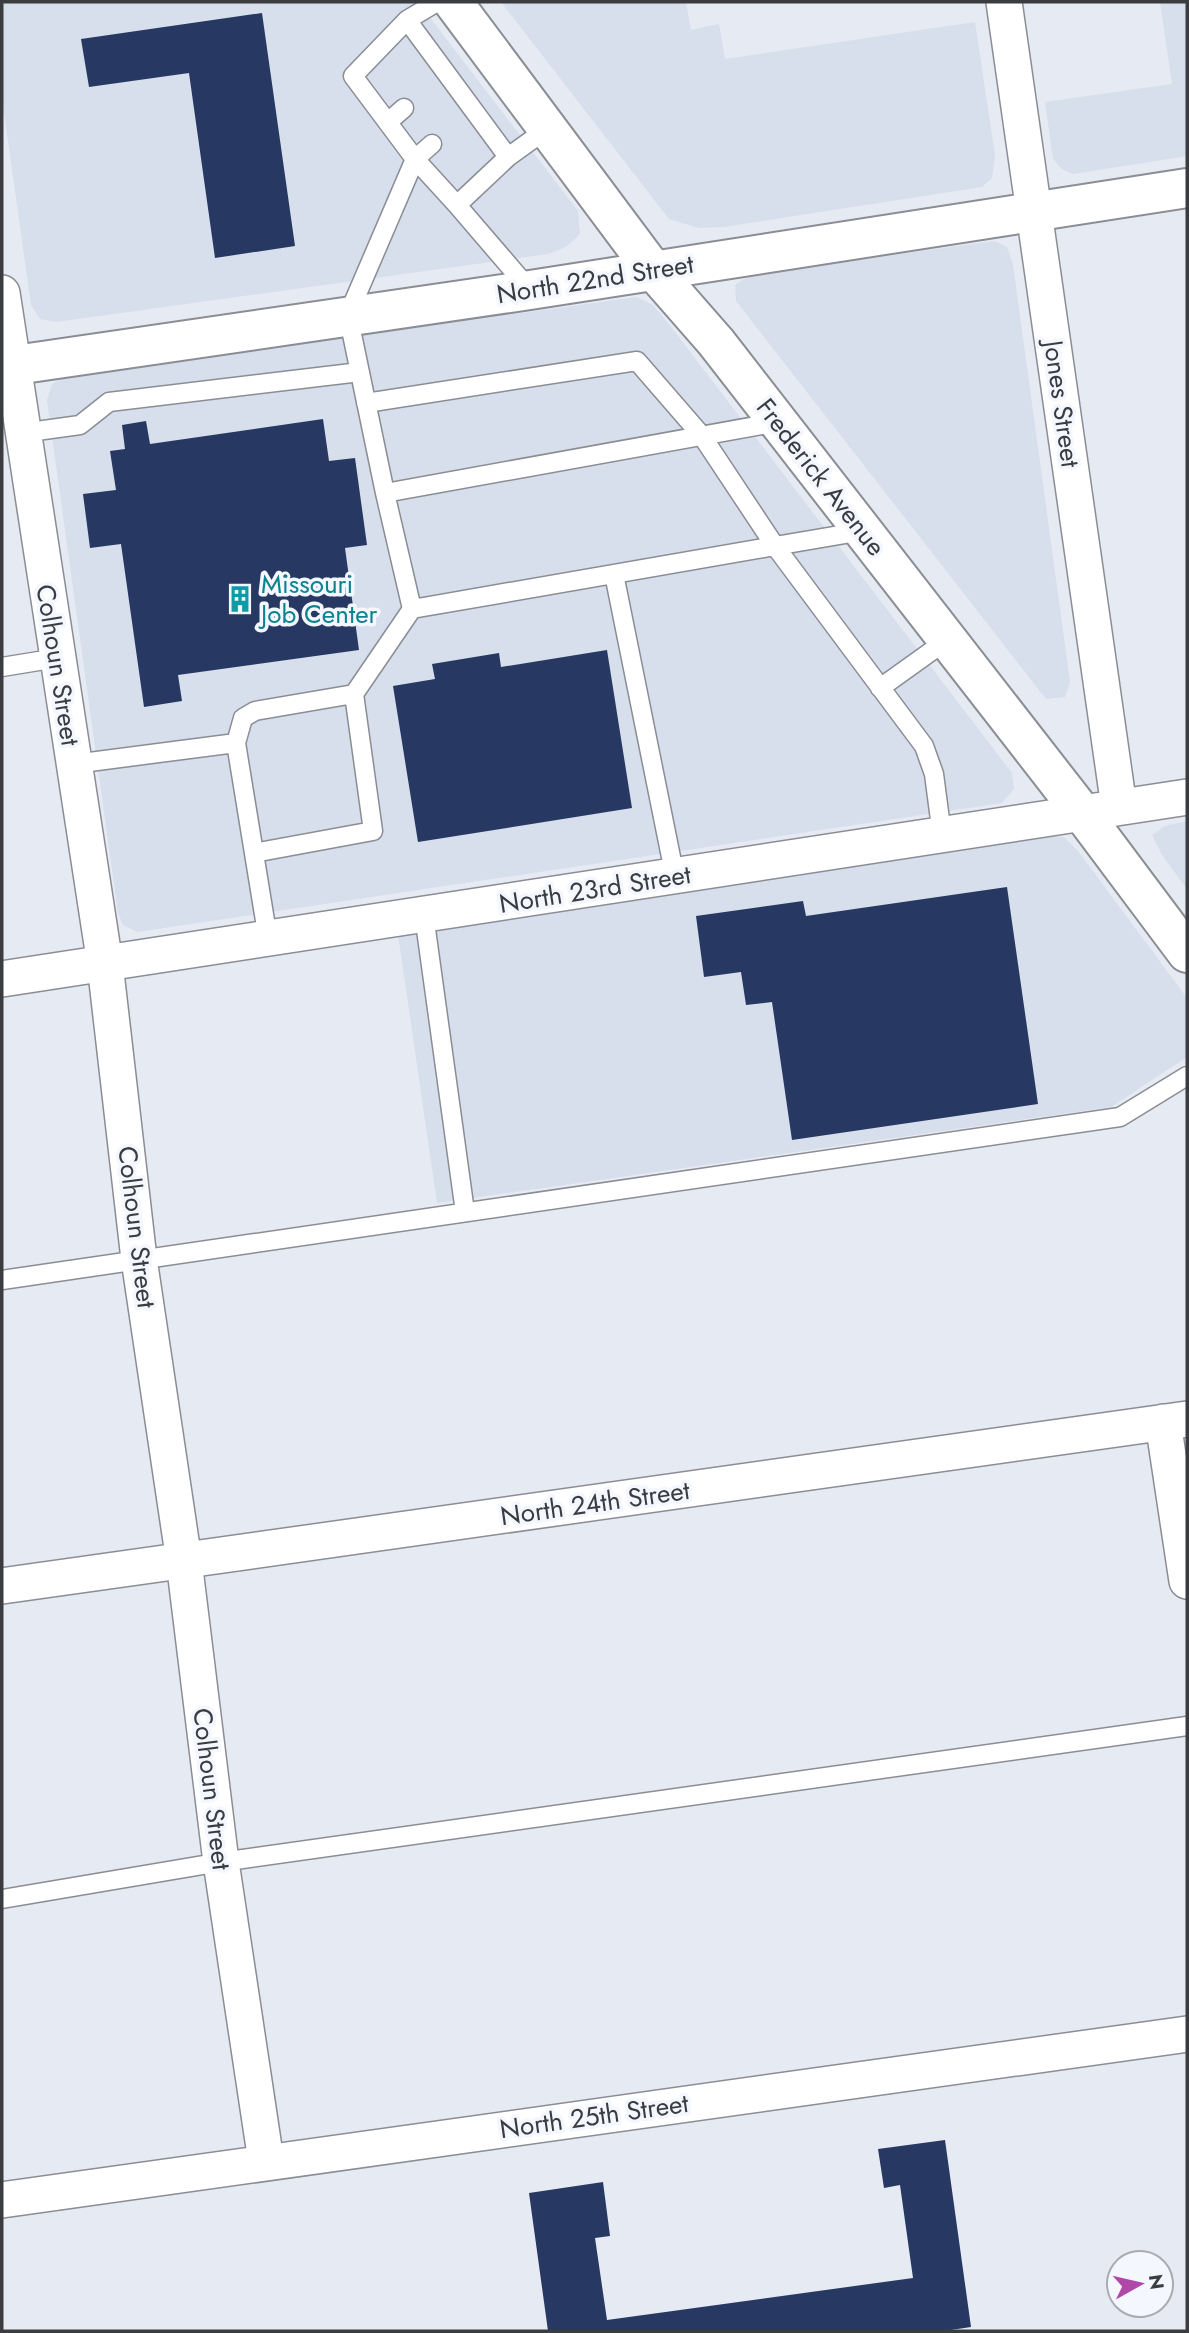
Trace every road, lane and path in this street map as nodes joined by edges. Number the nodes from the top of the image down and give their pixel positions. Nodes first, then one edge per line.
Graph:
1 (437, 2) edge
2 (453, 2) edge
3 (1004, 2) edge
4 (407, 20) junction
5 (404, 108) dead end
6 (388, 122) junction
7 (547, 129) junction
8 (432, 144) dead end
9 (508, 157) junction
10 (415, 159) junction
11 (1187, 188) edge
12 (457, 205) junction
13 (1035, 211) junction
14 (653, 270) junction
15 (530, 290) junction
16 (2, 293) edge
17 (348, 315) junction
18 (7, 366) edge
19 (359, 372) junction
20 (366, 403) junction
21 (778, 422) junction
22 (22, 433) junction
23 (702, 436) junction
24 (385, 493) junction
25 (863, 531) junction
26 (775, 546) junction
27 (614, 574) junction
28 (412, 609) junction
29 (947, 640) junction
30 (57, 658) junction
31 (2, 667) edge
32 (880, 688) junction
33 (354, 694) junction
34 (236, 743) junction
35 (74, 764) junction
36 (1187, 797) edge
37 (1101, 810) junction
38 (942, 835) junction
39 (254, 853) junction
40 (676, 877) junction
41 (424, 915) junction
42 (268, 939) junction
43 (1187, 953) edge
44 (105, 964) junction
45 (2, 979) edge
46 (1187, 1076) edge
47 (465, 1212) junction
48 (139, 1259) junction
49 (2, 1280) edge
50 (1175, 1421) edge
51 (184, 1561) junction
52 (1187, 1581) edge
53 (2, 1586) edge
54 (1187, 1726) edge
55 (221, 1861) junction
56 (2, 1899) edge
57 (1187, 2034) edge
58 (266, 2161) junction
59 (2, 2200) edge

1 - 4 lane
2 - 7 main road, Frederick Avenue
3 - 13 street, Jones Street
4 - 6 lane
4 - 9 lane
5 - 6 lane
6 - 10 lane
7 - 9 lane
7 - 14 main road, Frederick Avenue
8 - 10 lane
9 - 12 lane
10 - 12 lane
10 - 17 lane
11 - 13 main road, North 22nd Street
12 - 15 lane
13 - 14 main road, North 22nd Street
13 - 37 street, Jones Street
14 - 15 main road, North 22nd Street
14 - 21 main road, Frederick Avenue
15 - 17 main road, North 22nd Street
16 - 18 street, Colhoun Street
17 - 18 main road, North 22nd Street
17 - 19 lane
18 - 22 street, Colhoun Street
19 - 20 lane
19 - 22 lane
20 - 23 lane
20 - 24 lane
21 - 23 lane
21 - 25 main road, Frederick Avenue
22 - 30 street, Colhoun Street
23 - 24 lane
23 - 26 lane
24 - 28 lane
25 - 26 lane
25 - 29 main road, Frederick Avenue
26 - 27 lane
26 - 32 lane
27 - 28 lane
27 - 40 lane
28 - 33 lane
29 - 32 lane
29 - 37 main road, Frederick Avenue
30 - 31 lane
30 - 35 street, Colhoun Street
32 - 38 lane
33 - 34 lane
33 - 39 lane
34 - 35 lane
34 - 39 lane
35 - 44 street, Colhoun Street
36 - 37 street, North 23rd Street
37 - 38 street, North 23rd Street
37 - 43 main road, Frederick Avenue
38 - 40 street, North 23rd Street
39 - 42 lane
40 - 41 street, North 23rd Street
41 - 42 street, North 23rd Street
41 - 47 lane
42 - 44 street, North 23rd Street
44 - 45 street, North 23rd Street
44 - 48 street, Colhoun Street
46 - 47 lane
47 - 48 lane
48 - 49 lane
48 - 51 street, Colhoun Street
50 - 51 street, North 24th Street
50 - 52 street
51 - 53 street, North 24th Street
51 - 55 street, Colhoun Street
54 - 55 lane
55 - 56 lane
55 - 58 street, Colhoun Street
57 - 58 street, North 25th Street
58 - 59 street, North 25th Street

